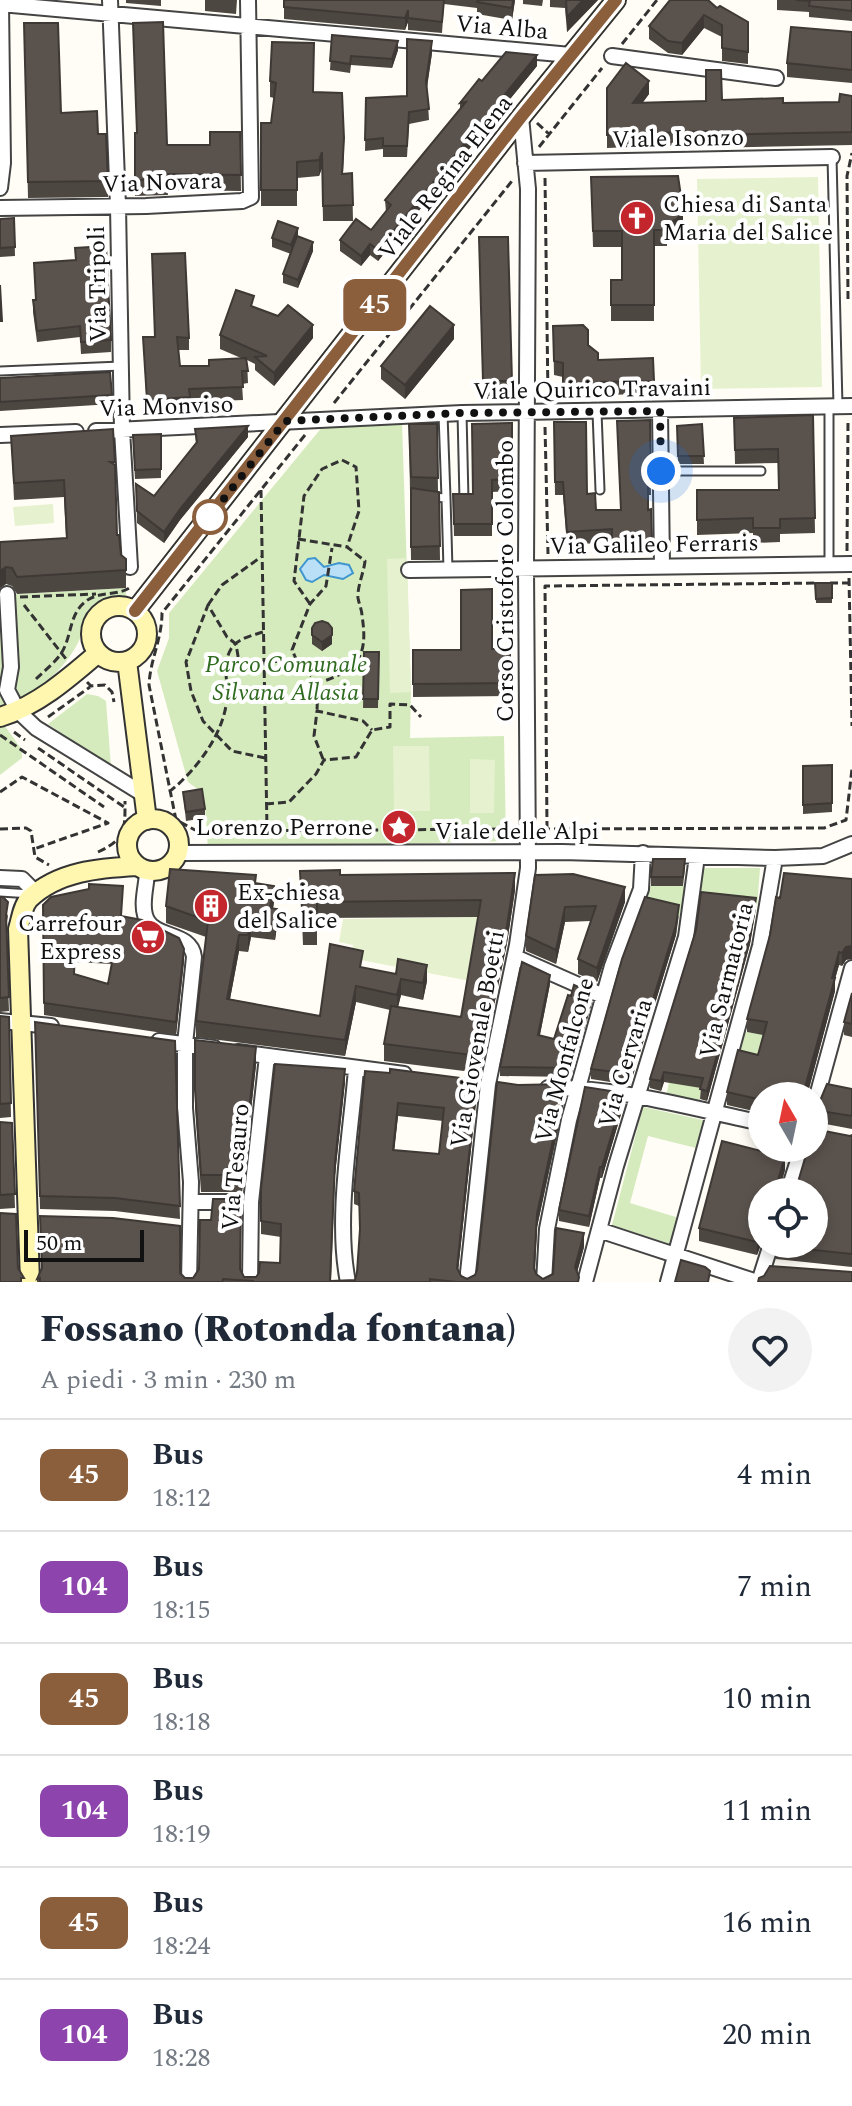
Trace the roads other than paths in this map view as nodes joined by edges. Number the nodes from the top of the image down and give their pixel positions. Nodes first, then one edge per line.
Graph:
1 (248, 0) edge
2 (616, 0) edge
3 (0, 4) edge
4 (110, 7) edge
5 (248, 27) junction
6 (571, 55) junction
7 (612, 56) road end
8 (776, 78) dead end
9 (521, 117) junction
10 (832, 157) joint
11 (525, 163) junction
12 (0, 188) edge
13 (118, 206) junction
14 (0, 208) edge
15 (121, 366) junction
16 (0, 371) edge
17 (842, 406) edge
18 (527, 411) junction
19 (660, 411) junction
20 (597, 412) junction
21 (462, 413) junction
22 (443, 414) junction
23 (285, 421) junction
24 (122, 430) junction
25 (0, 435) edge
26 (661, 471) junction
27 (761, 471) dead end
28 (600, 490) dead end
29 (430, 497) edge
30 (446, 498) junction
31 (464, 500) edge
32 (829, 564) junction
33 (849, 564) edge
34 (662, 566) junction
35 (130, 567) edge
36 (526, 568) junction
37 (448, 569) junction
38 (409, 570) dead end
39 (7, 602) road end
40 (135, 611) junction
41 (98, 653) junction
42 (127, 661) junction
43 (3, 687) edge
44 (9, 714) edge
45 (143, 794) junction
46 (147, 820) junction
47 (851, 846) edge
48 (127, 847) junction
49 (528, 852) junction
50 (178, 853) junction
51 (643, 853) junction
52 (697, 856) junction
53 (775, 858) junction
54 (94, 861) junction
55 (142, 869) junction
56 (0, 878) edge
57 (32, 889) junction
58 (0, 892) edge
59 (515, 957) junction
60 (852, 968) edge
61 (603, 996) junction
62 (0, 1021) edge
63 (20, 1021) junction
64 (60, 1028) edge
65 (142, 1040) edge
66 (185, 1044) junction
67 (267, 1056) junction
68 (356, 1069) junction
69 (415, 1075) edge
70 (821, 1082) edge
71 (480, 1083) junction
72 (507, 1086) edge
73 (577, 1087) junction
74 (533, 1088) edge
75 (638, 1096) junction
76 (714, 1113) junction
77 (748, 1120) edge
78 (191, 1202) junction
79 (251, 1202) junction
80 (592, 1235) junction
81 (675, 1256) junction
82 (764, 1275) edge
83 (30, 1282) edge
84 (189, 1282) edge
85 (250, 1282) edge
86 (348, 1282) edge
87 (467, 1282) edge
88 (544, 1282) edge
89 (585, 1282) edge
90 (668, 1282) edge

1 - 5 street
2 - 6 main road, Viale Regina Elena
3 - 4 street, Via Alba
3 - 12 street
4 - 5 street, Via Alba
4 - 13 street, Via Tripoli
5 - 6 street, Via Alba
5 - 13 street, Via Novara
6 - 9 main road, Viale Regina Elena
7 - 8 street
9 - 11 street, Corso Cristoforo Colombo
9 - 23 main road, Viale Regina Elena
10 - 11 street, Viale Isonzo
10 - 17 lane
11 - 18 street, Corso Cristoforo Colombo
13 - 14 street, Via Novara
13 - 15 street, Via Tripoli
15 - 16 lane
15 - 24 street, Via Tripoli
17 - 19 street, Viale Quirico Travaini
17 - 32 lane
18 - 20 street, Viale Quirico Travaini
18 - 21 street, Viale Quirico Travaini
18 - 36 street, Corso Cristoforo Colombo
19 - 20 street, Viale Quirico Travaini
19 - 26 street
20 - 28 lane
21 - 22 street, Viale Quirico Travaini
21 - 31 lane
22 - 23 street, Viale Quirico Travaini
22 - 30 lane
23 - 24 street, Via Monviso
23 - 40 main road, Viale Regina Elena
24 - 25 street, Via Monviso
24 - 35 street, Via Tripoli
26 - 27 lane
26 - 34 street
29 - 30 lane
30 - 37 lane
32 - 33 street, Via Galileo Ferraris
32 - 34 street, Via Galileo Ferraris
34 - 36 street, Via Galileo Ferraris
36 - 37 street, Via Galileo Ferraris
36 - 49 street, Corso Cristoforo Colombo
37 - 38 street, Via Galileo Ferraris
39 - 43 street
40 - 41 main road
40 - 42 main road
41 - 42 main road
41 - 44 main road
42 - 45 main road
43 - 44 street
44 - 45 street
45 - 46 main road
46 - 48 main road
46 - 50 main road
47 - 53 street, Viale delle Alpi
48 - 54 main road
48 - 55 main road
49 - 50 street, Viale delle Alpi
49 - 51 street, Viale delle Alpi
49 - 59 street, Via Giovenale Boetti
50 - 55 main road
51 - 52 street, Viale delle Alpi
51 - 61 street, Via Monfalcone
52 - 53 street, Viale delle Alpi
52 - 75 street, Via Cervaria
53 - 76 street, Via Sarmatoria
54 - 55 main road
54 - 57 main road
55 - 66 street
56 - 57 street
57 - 58 lane
57 - 63 main road
59 - 61 street
59 - 71 street, Via Giovenale Boetti
60 - 70 street
61 - 73 street, Via Monfalcone
62 - 63 street
63 - 64 street
63 - 83 main road
65 - 66 street
66 - 67 street
66 - 78 street
67 - 68 street
67 - 79 street, Via Tesauro
68 - 69 street
68 - 86 street
71 - 72 street
71 - 87 street, Via Giovenale Boetti
73 - 74 street
73 - 75 street
73 - 88 street, Via Monfalcone
75 - 76 street
75 - 80 street, Via Cervaria
76 - 77 street
76 - 81 street, Via Sarmatoria
78 - 79 street
78 - 84 street
79 - 85 street, Via Tesauro
80 - 81 street
80 - 89 street, Via Cervaria
81 - 82 street
81 - 90 street, Via Sarmatoria

